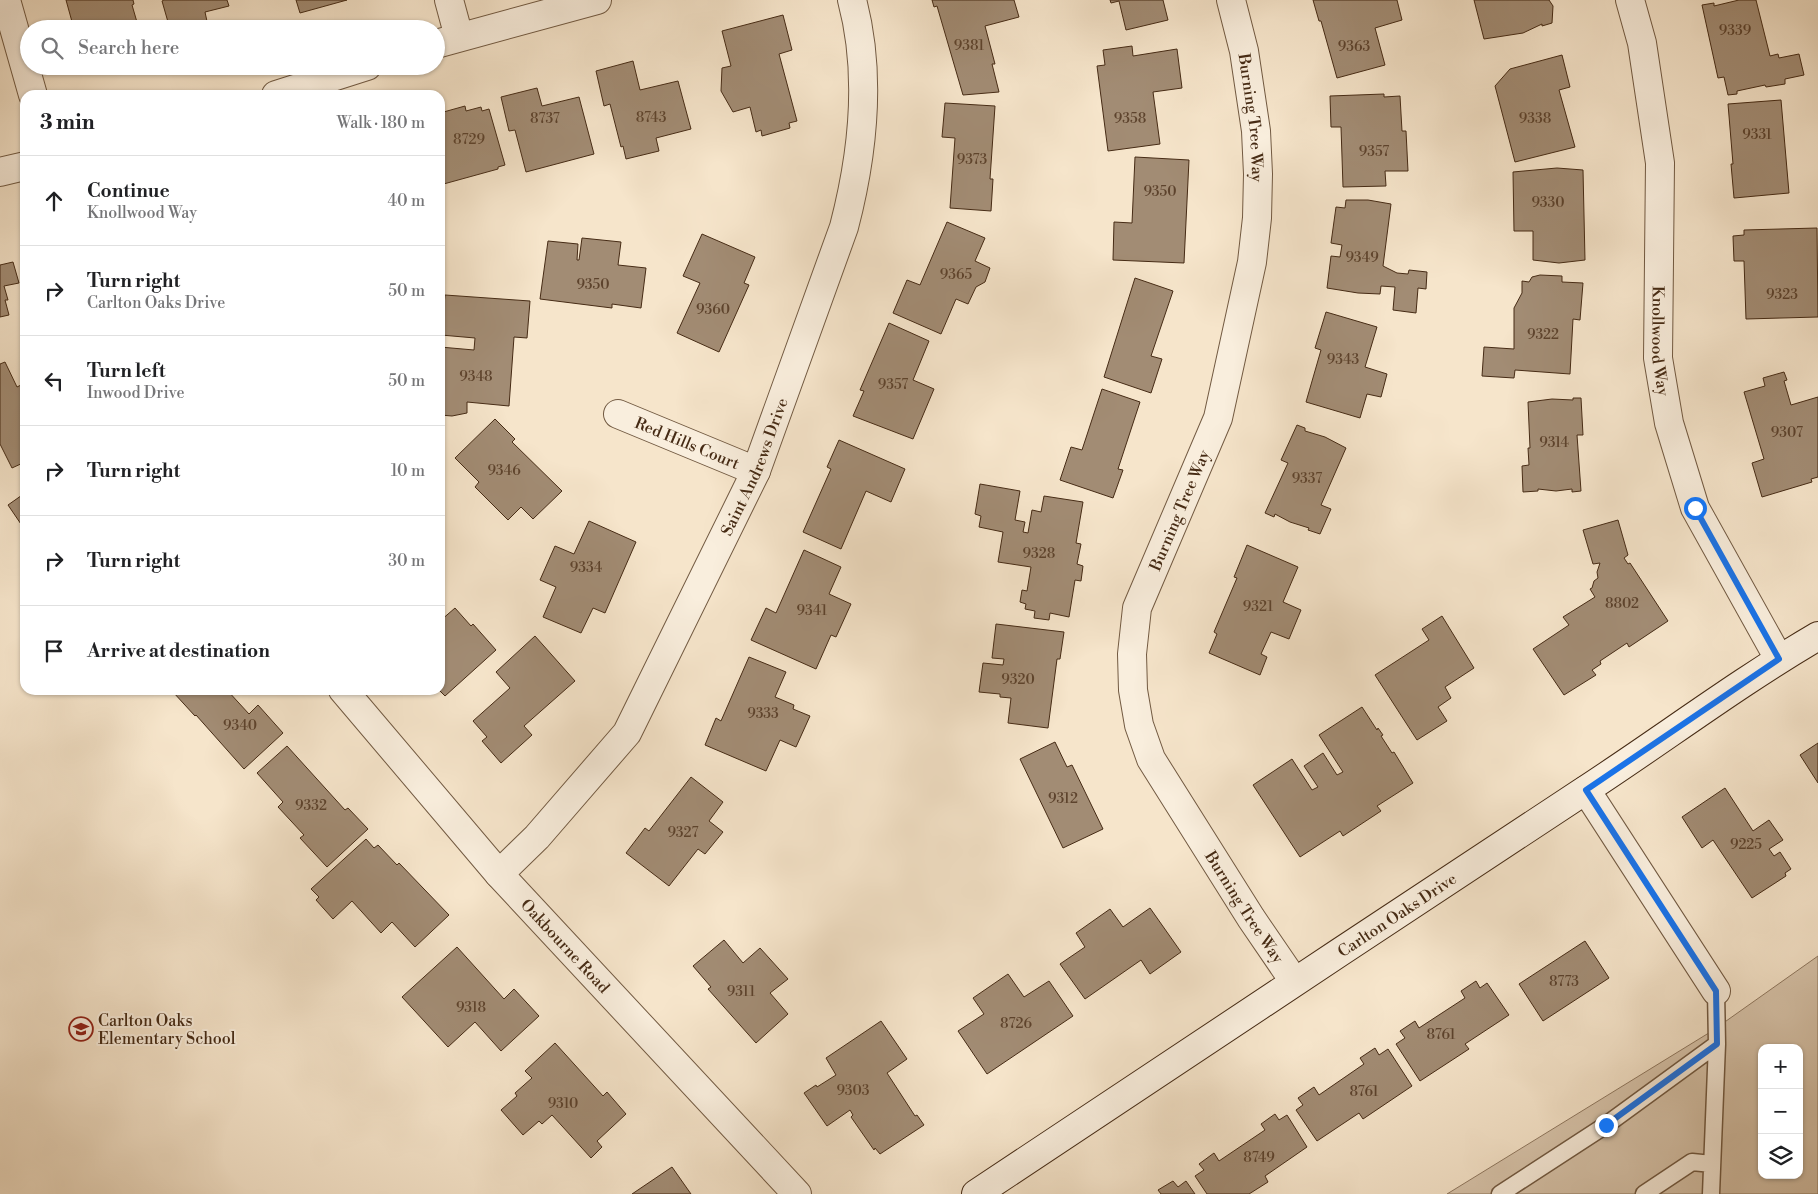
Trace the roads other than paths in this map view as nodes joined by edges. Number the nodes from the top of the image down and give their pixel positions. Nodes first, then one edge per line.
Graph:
1 (6, 0) edge
2 (449, 0) edge
3 (597, 0) edge
4 (852, 0) edge
5 (1231, 0) edge
6 (1630, 0) edge
7 (448, 41) edge
8 (20, 49) edge
9 (27, 75) edge
10 (339, 75) edge
11 (32, 90) edge
12 (292, 90) edge
13 (20, 167) edge
14 (0, 172) edge
15 (618, 414) dead end
16 (756, 471) junction
17 (1818, 636) edge
18 (1779, 659) junction
19 (347, 695) edge
20 (1586, 790) junction
21 (499, 874) junction
22 (1294, 981) junction
23 (1716, 991) joint
24 (1717, 1044) junction
25 (1712, 1164) junction
26 (797, 1194) edge
27 (976, 1194) edge
28 (1500, 1194) edge
29 (1644, 1194) edge
30 (1711, 1194) edge

1 - 8 street
2 - 7 street
3 - 7 street
4 - 16 street, Saint Andrews Drive
5 - 22 street, Burning Tree Way
6 - 18 street, Knollwood Way
9 - 11 street
10 - 12 street
13 - 14 street
15 - 16 street, Red Hills Court
16 - 21 street, Saint Andrews Drive
17 - 18 street, Carlton Oaks Drive
18 - 20 street, Carlton Oaks Drive
19 - 21 street, Oakbourne Road
20 - 22 street, Carlton Oaks Drive
20 - 23 street
21 - 26 street, Oakbourne Road
22 - 27 street, Carlton Oaks Drive
23 - 24 lane
24 - 25 lane
24 - 28 lane
25 - 29 lane
25 - 30 lane

